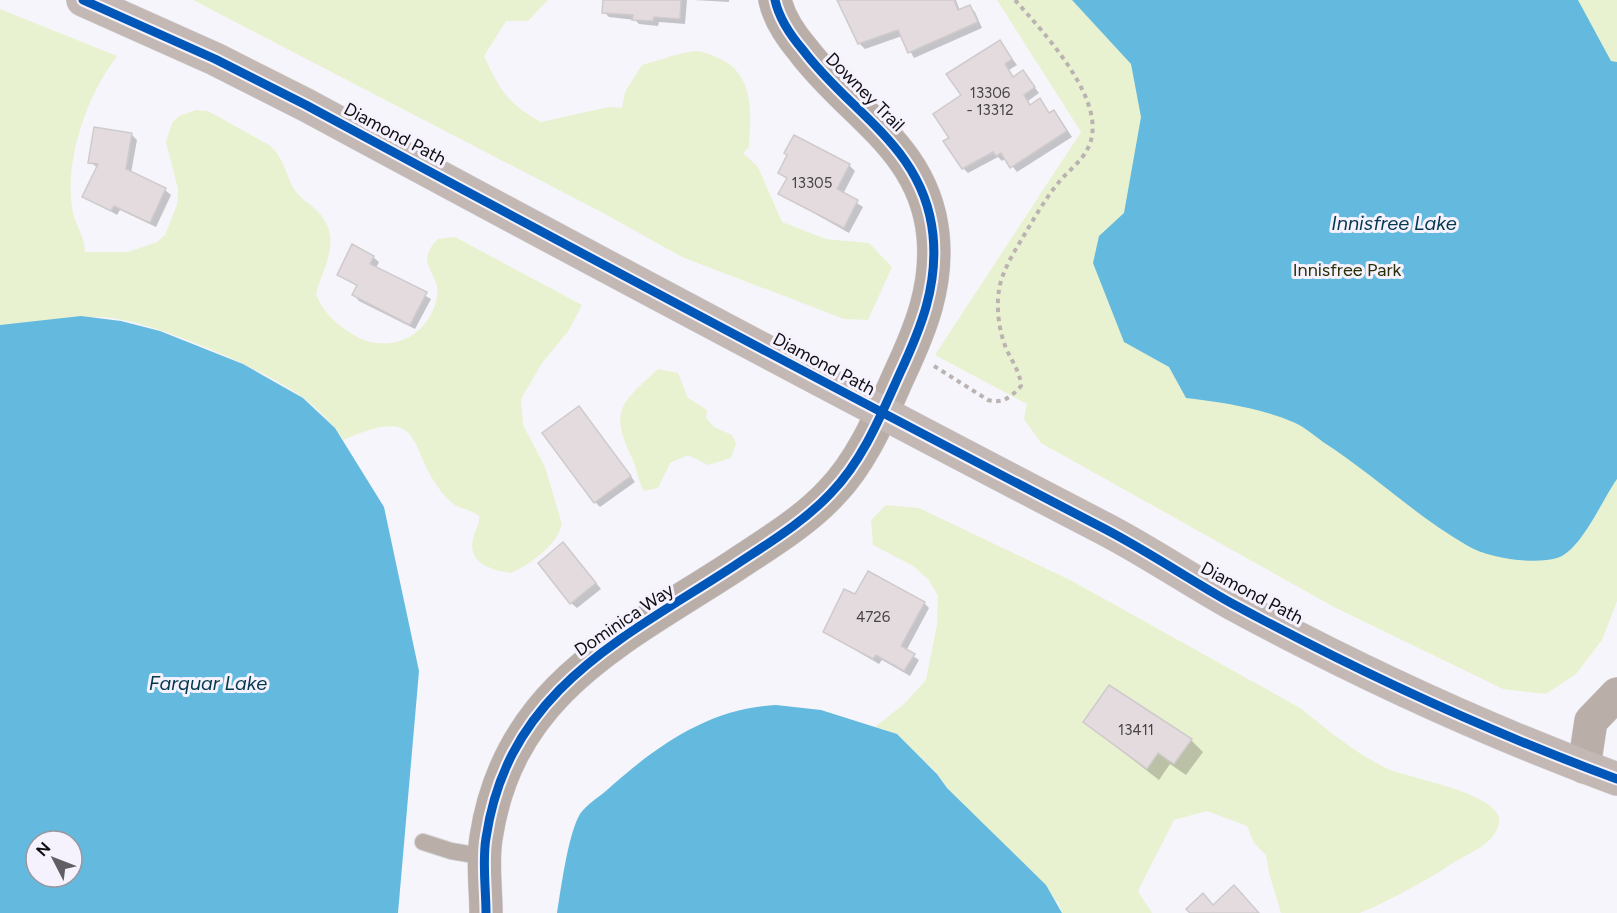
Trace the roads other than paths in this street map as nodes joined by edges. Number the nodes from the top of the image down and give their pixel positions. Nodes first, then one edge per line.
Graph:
1 (83, 0) edge
2 (775, 0) edge
3 (882, 414) junction
4 (1617, 694) edge
5 (1584, 767) junction
6 (1617, 779) edge
7 (423, 843) dead end
8 (486, 857) junction
9 (486, 913) edge

1 - 3 street, Diamond Path
2 - 3 street, Downey Trail
3 - 5 street, Diamond Path
3 - 8 street, Dominica Way
4 - 5 street
5 - 6 street, Diamond Path
7 - 8 lane
8 - 9 street, Dominica Way

